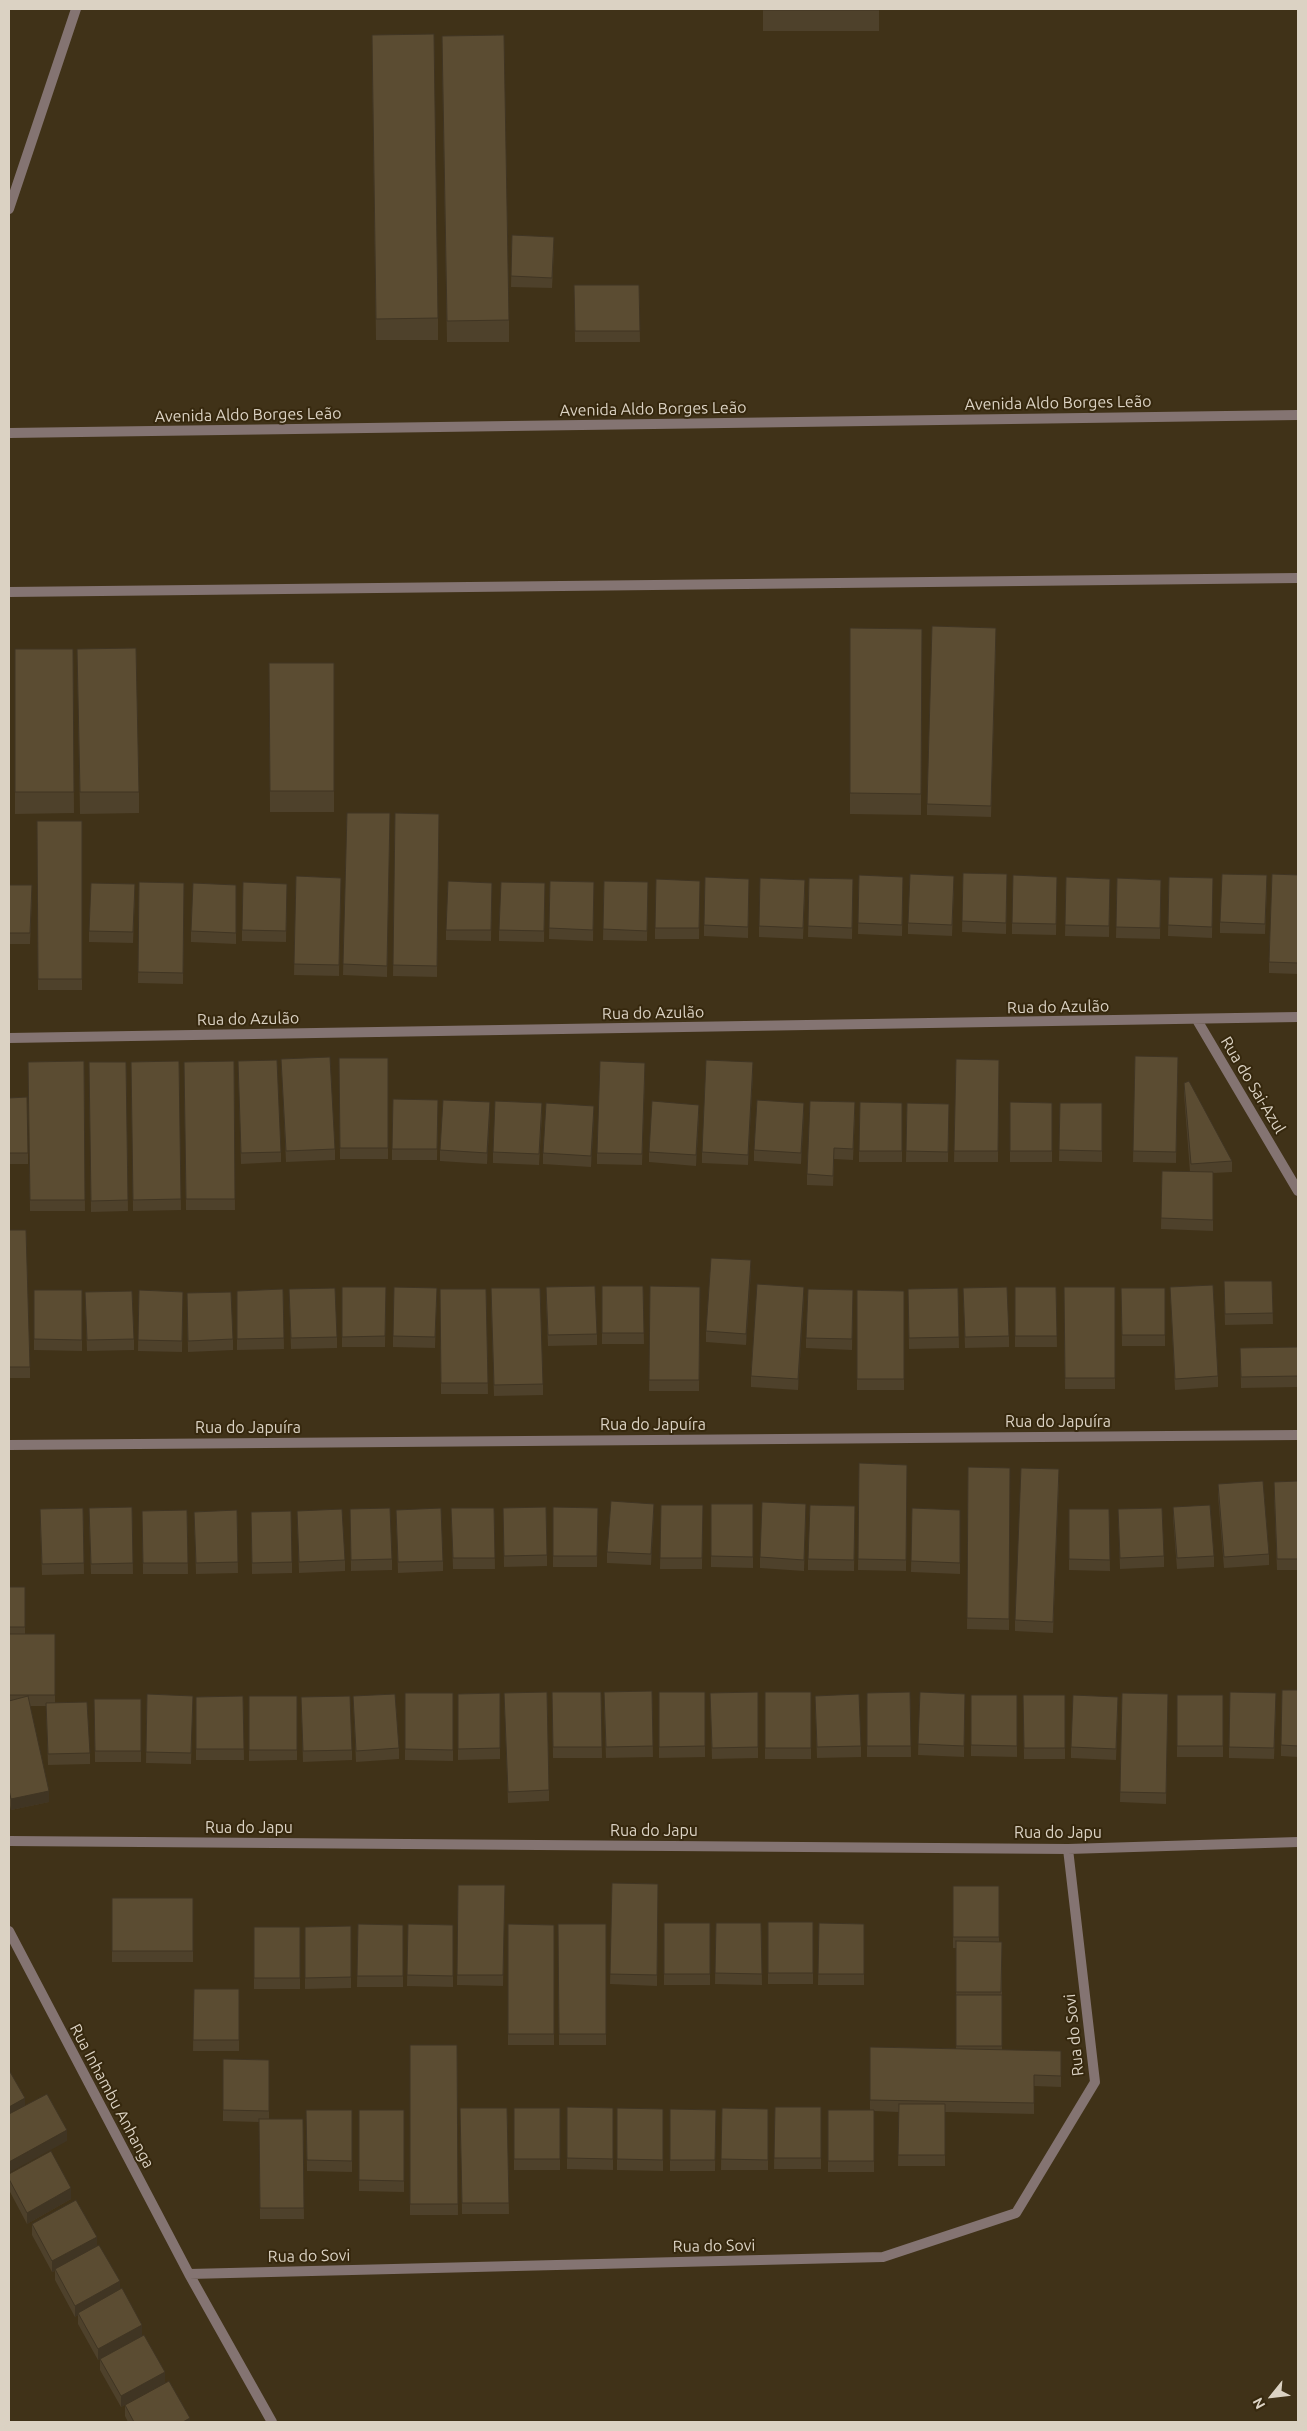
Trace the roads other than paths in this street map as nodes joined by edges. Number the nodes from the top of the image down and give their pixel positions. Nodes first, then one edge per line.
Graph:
1 (76, 9) edge
2 (9, 209) edge
3 (1298, 415) edge
4 (9, 433) edge
5 (1298, 578) edge
6 (9, 592) edge
7 (1298, 1017) edge
8 (1197, 1020) junction
9 (9, 1038) edge
10 (1298, 1191) edge
11 (1298, 1435) edge
12 (9, 1445) edge
13 (9, 1841) edge
14 (1298, 1842) edge
15 (1068, 1849) junction
16 (9, 1931) edge
17 (189, 2274) junction
18 (272, 2422) edge

1 - 2 street
3 - 4 street, Avenida Aldo Borges Leão
5 - 6 street
7 - 8 street, Rua do Azulão
8 - 9 street, Rua do Azulão
8 - 10 street, Rua do Sai-Azul
11 - 12 street, Rua do Japuíra
13 - 15 street, Rua do Japu
14 - 15 street, Rua do Japu
15 - 17 street, Rua do Sovi
16 - 17 street, Rua Inhambu Anhanga
17 - 18 street

